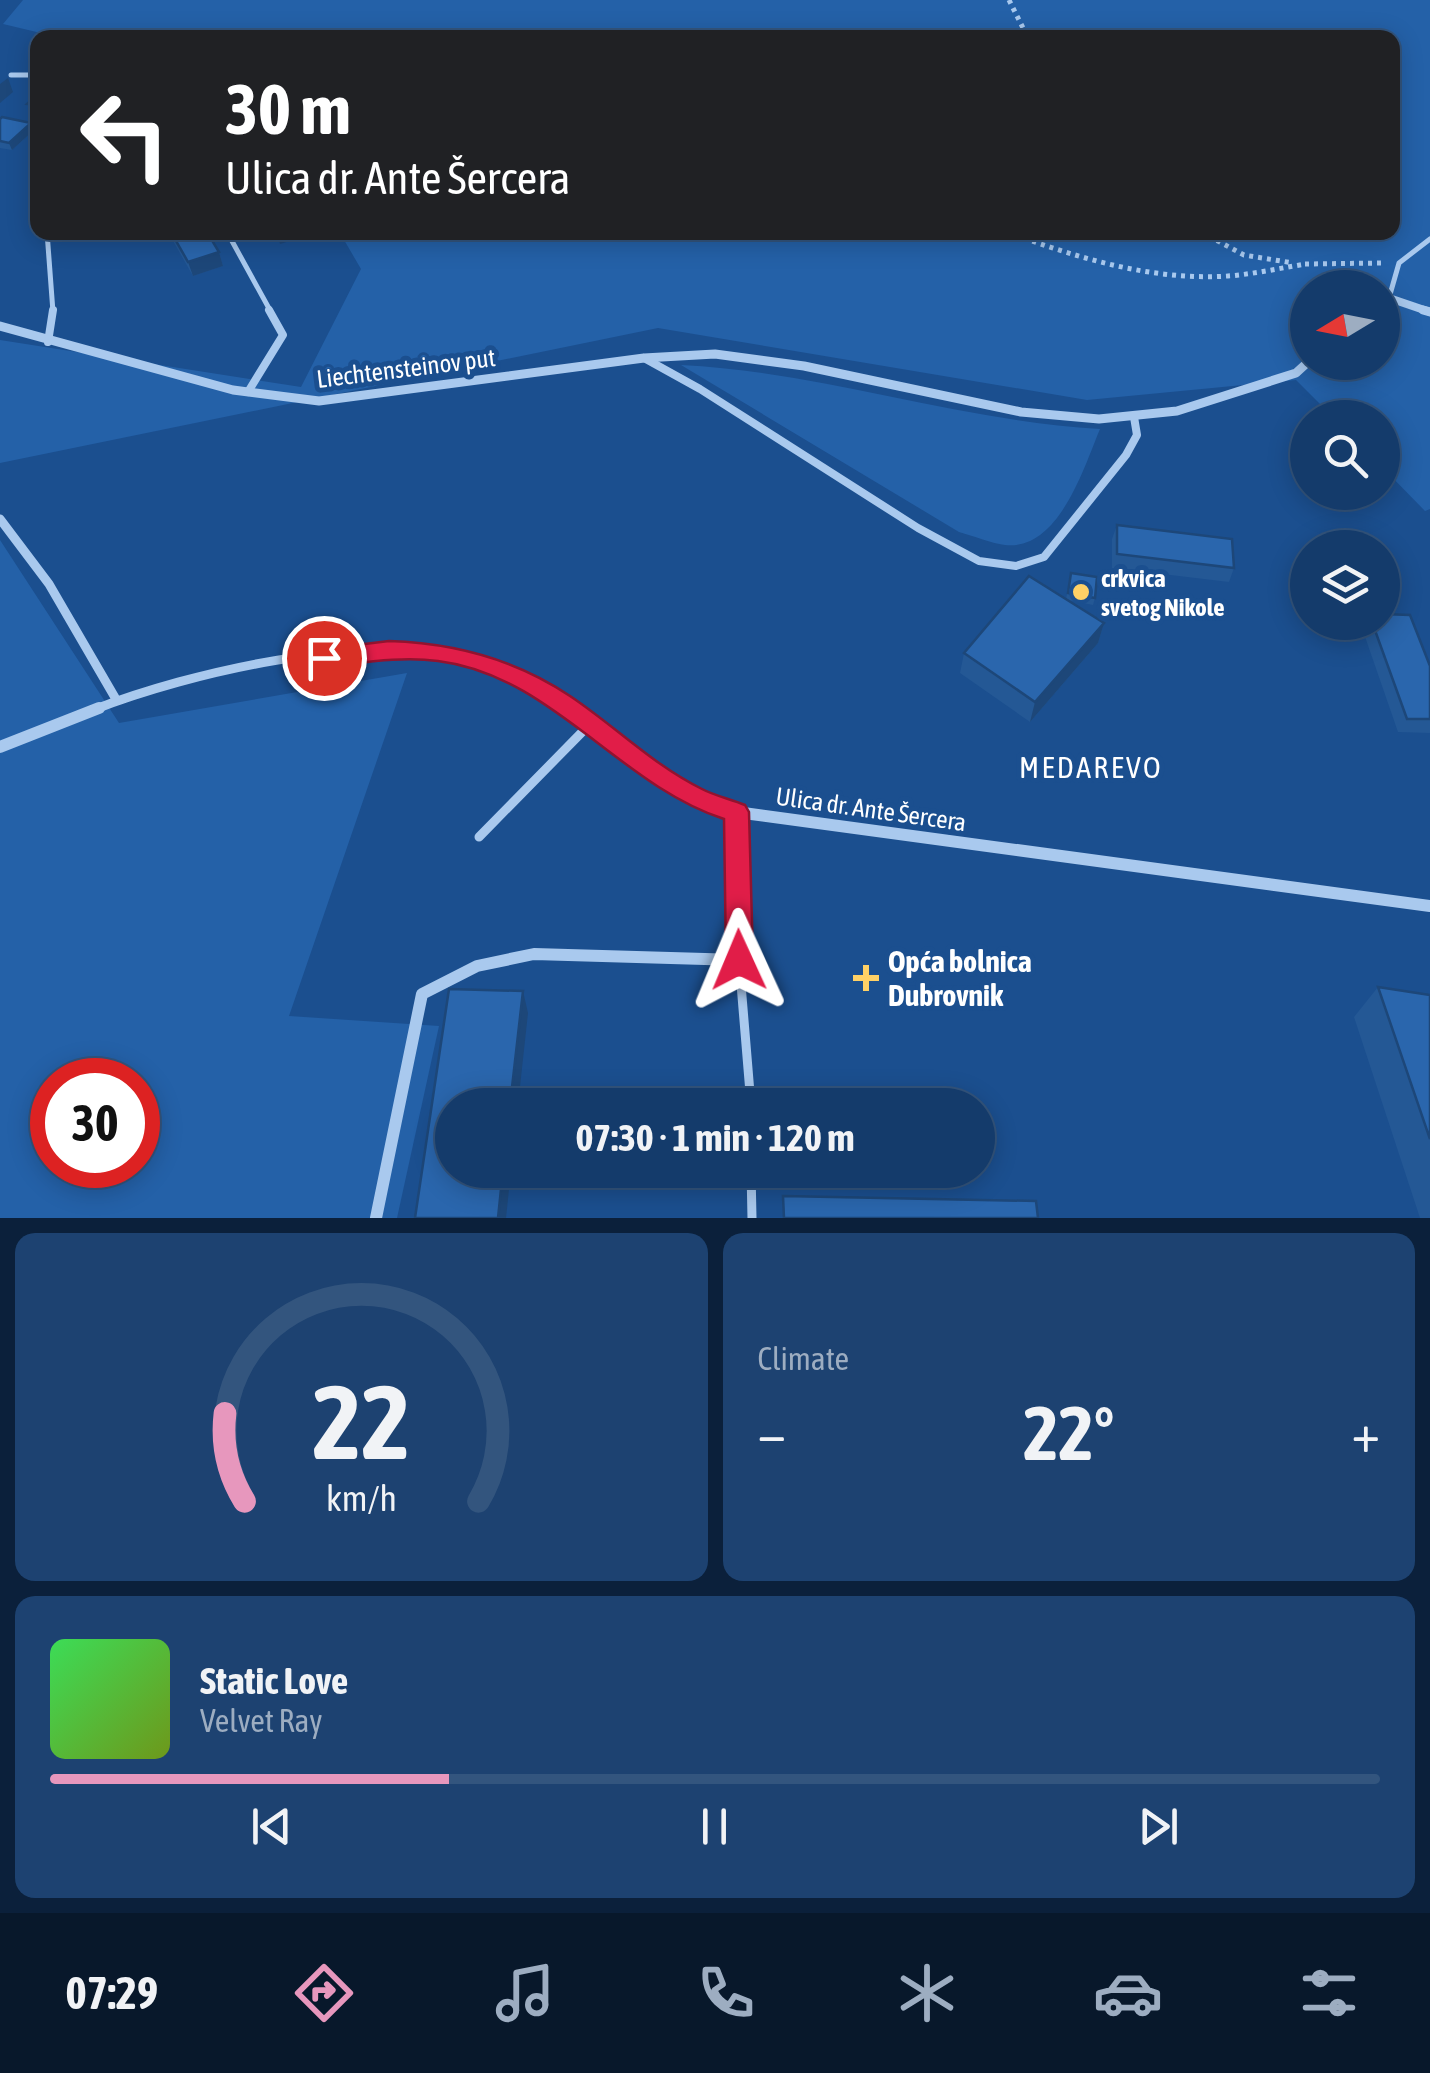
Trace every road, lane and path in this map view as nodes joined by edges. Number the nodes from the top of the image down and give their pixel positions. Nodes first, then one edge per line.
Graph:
1 (1009, 0) edge
2 (1024, 30) edge
3 (11, 75) dead end
4 (30, 75) edge
5 (1430, 239) edge
6 (47, 240) edge
7 (232, 240) edge
8 (1029, 240) edge
9 (1210, 240) edge
10 (1399, 263) junction
11 (1306, 264) junction
12 (1397, 270) edge
13 (1400, 304) edge
14 (1430, 312) edge
15 (0, 326) edge
16 (48, 342) junction
17 (644, 358) junction
18 (1290, 374) edge
19 (248, 392) junction
20 (1134, 417) junction
21 (0, 519) edge
22 (117, 701) junction
23 (590, 724) junction
24 (0, 747) edge
25 (736, 812) junction
26 (479, 837) dead end
27 (1430, 906) edge
28 (739, 960) junction
29 (751, 1088) edge
30 (751, 1188) edge
31 (376, 1218) edge
32 (752, 1218) edge

1 - 2 path
3 - 4 lane
5 - 10 lane
6 - 16 lane
7 - 19 lane
8 - 11 path
9 - 11 path
10 - 11 path
10 - 12 lane
13 - 14 street
15 - 16 street, Liechtensteinov put
16 - 19 street, Liechtensteinov put
17 - 19 street, Liechtensteinov put
17 - 20 street, Liechtensteinov put
17 - 20 lane
18 - 20 street, Liechtensteinov put
21 - 22 street
22 - 23 street, Ulica dr. Ante Šercera
22 - 24 street, Ulica dr. Ante Šercera
23 - 25 street, Ulica dr. Ante Šercera
23 - 26 lane
25 - 27 street, Ulica dr. Ante Šercera
25 - 28 street
28 - 29 lane
28 - 31 street
30 - 32 lane

